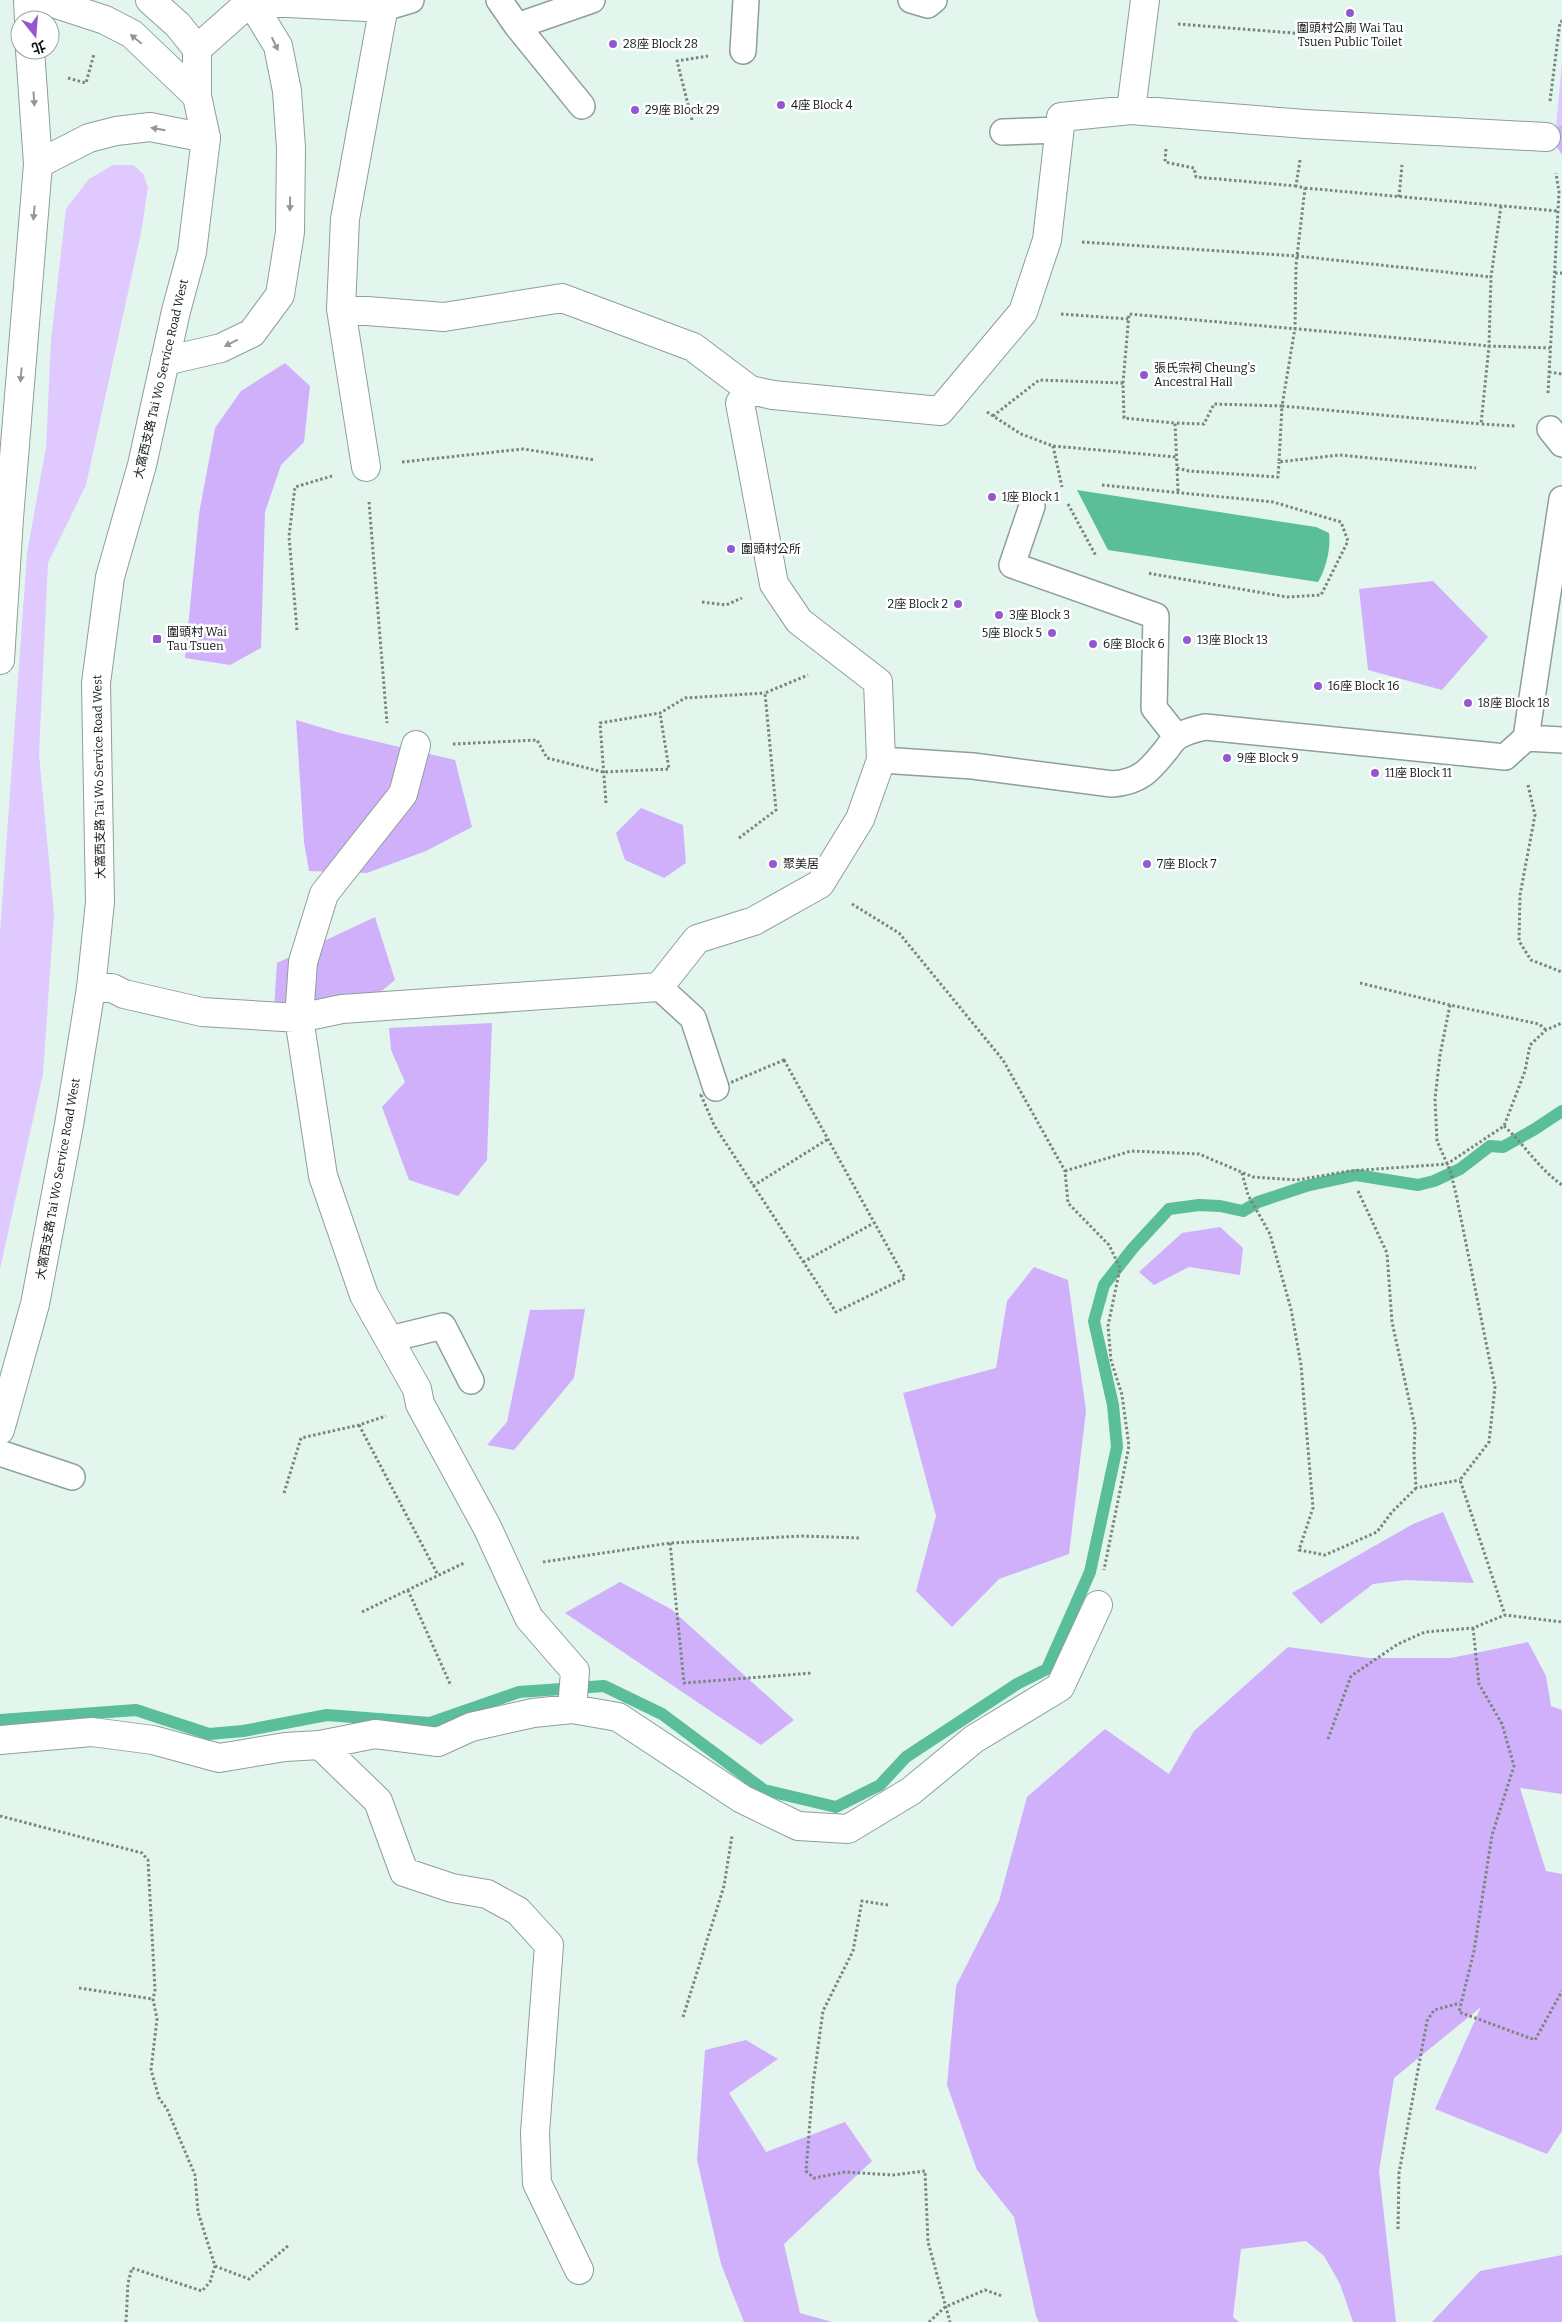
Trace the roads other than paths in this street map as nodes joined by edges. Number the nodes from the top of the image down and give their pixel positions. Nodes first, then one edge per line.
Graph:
1 (44, 0) edge
2 (150, 0) edge
3 (411, 0) edge
4 (498, 0) edge
5 (592, 0) edge
6 (746, 0) edge
7 (911, 0) edge
8 (934, 0) edge
9 (251, 1) edge
10 (384, 4) edge
11 (1144, 11) edge
12 (517, 26) junction
13 (197, 49) junction
14 (743, 51) road end
15 (31, 60) edge
16 (197, 96) junction
17 (582, 106) dead end
18 (1131, 110) junction
19 (1060, 130) junction
20 (1003, 132) dead end
21 (206, 138) junction
22 (1546, 138) road end
23 (38, 164) junction
24 (341, 309) junction
25 (165, 361) junction
26 (750, 390) junction
27 (366, 467) road end
28 (1562, 499) edge
29 (1032, 506) dead end
30 (0, 660) edge
31 (1176, 737) junction
32 (1526, 738) junction
33 (1562, 740) edge
34 (416, 745) road end
35 (882, 760) junction
36 (659, 987) junction
37 (91, 988) junction
38 (299, 1018) junction
39 (716, 1088) road end
40 (390, 1339) junction
41 (471, 1381) dead end
42 (0, 1430) edge
43 (0, 1453) edge
44 (72, 1477) dead end
45 (1098, 1605) road end
46 (572, 1704) junction
47 (0, 1740) edge
48 (320, 1745) junction
49 (579, 2270) dead end

16 -> 1 main road
2 - 13 main road
3 - 10 lane
4 - 12 lane
5 - 12 lane
6 - 14 lane
7 - 8 lane
9 - 10 main road
9 - 13 main road
9 -> 25 main road
10 - 24 main road
11 - 18 main road
12 - 17 lane
13 - 16 main road, 大窩西支路 Tai Wo Service Road West
15 -> 23 main road
16 - 21 main road, 大窩西支路 Tai Wo Service Road West
18 - 19 main road
18 - 22 main road
19 - 20 lane
19 - 26 main road
21 -> 23 main road
21 - 25 main road, 大窩西支路 Tai Wo Service Road West
23 -> 30 main road
24 - 26 main road
24 - 27 main road
25 - 37 main road, 大窩西支路 Tai Wo Service Road West
26 - 35 main road
28 - 32 lane
29 - 31 lane
31 - 32 lane
31 - 35 lane
32 - 33 lane
34 - 38 main road
35 - 36 main road
36 - 38 main road
36 - 39 lane
37 - 38 main road
37 - 42 main road, 大窩西支路 Tai Wo Service Road West
38 - 40 main road
40 - 41 lane
40 - 46 main road
43 - 44 lane
45 - 46 main road
46 - 48 main road
47 - 48 main road
48 - 49 main road

